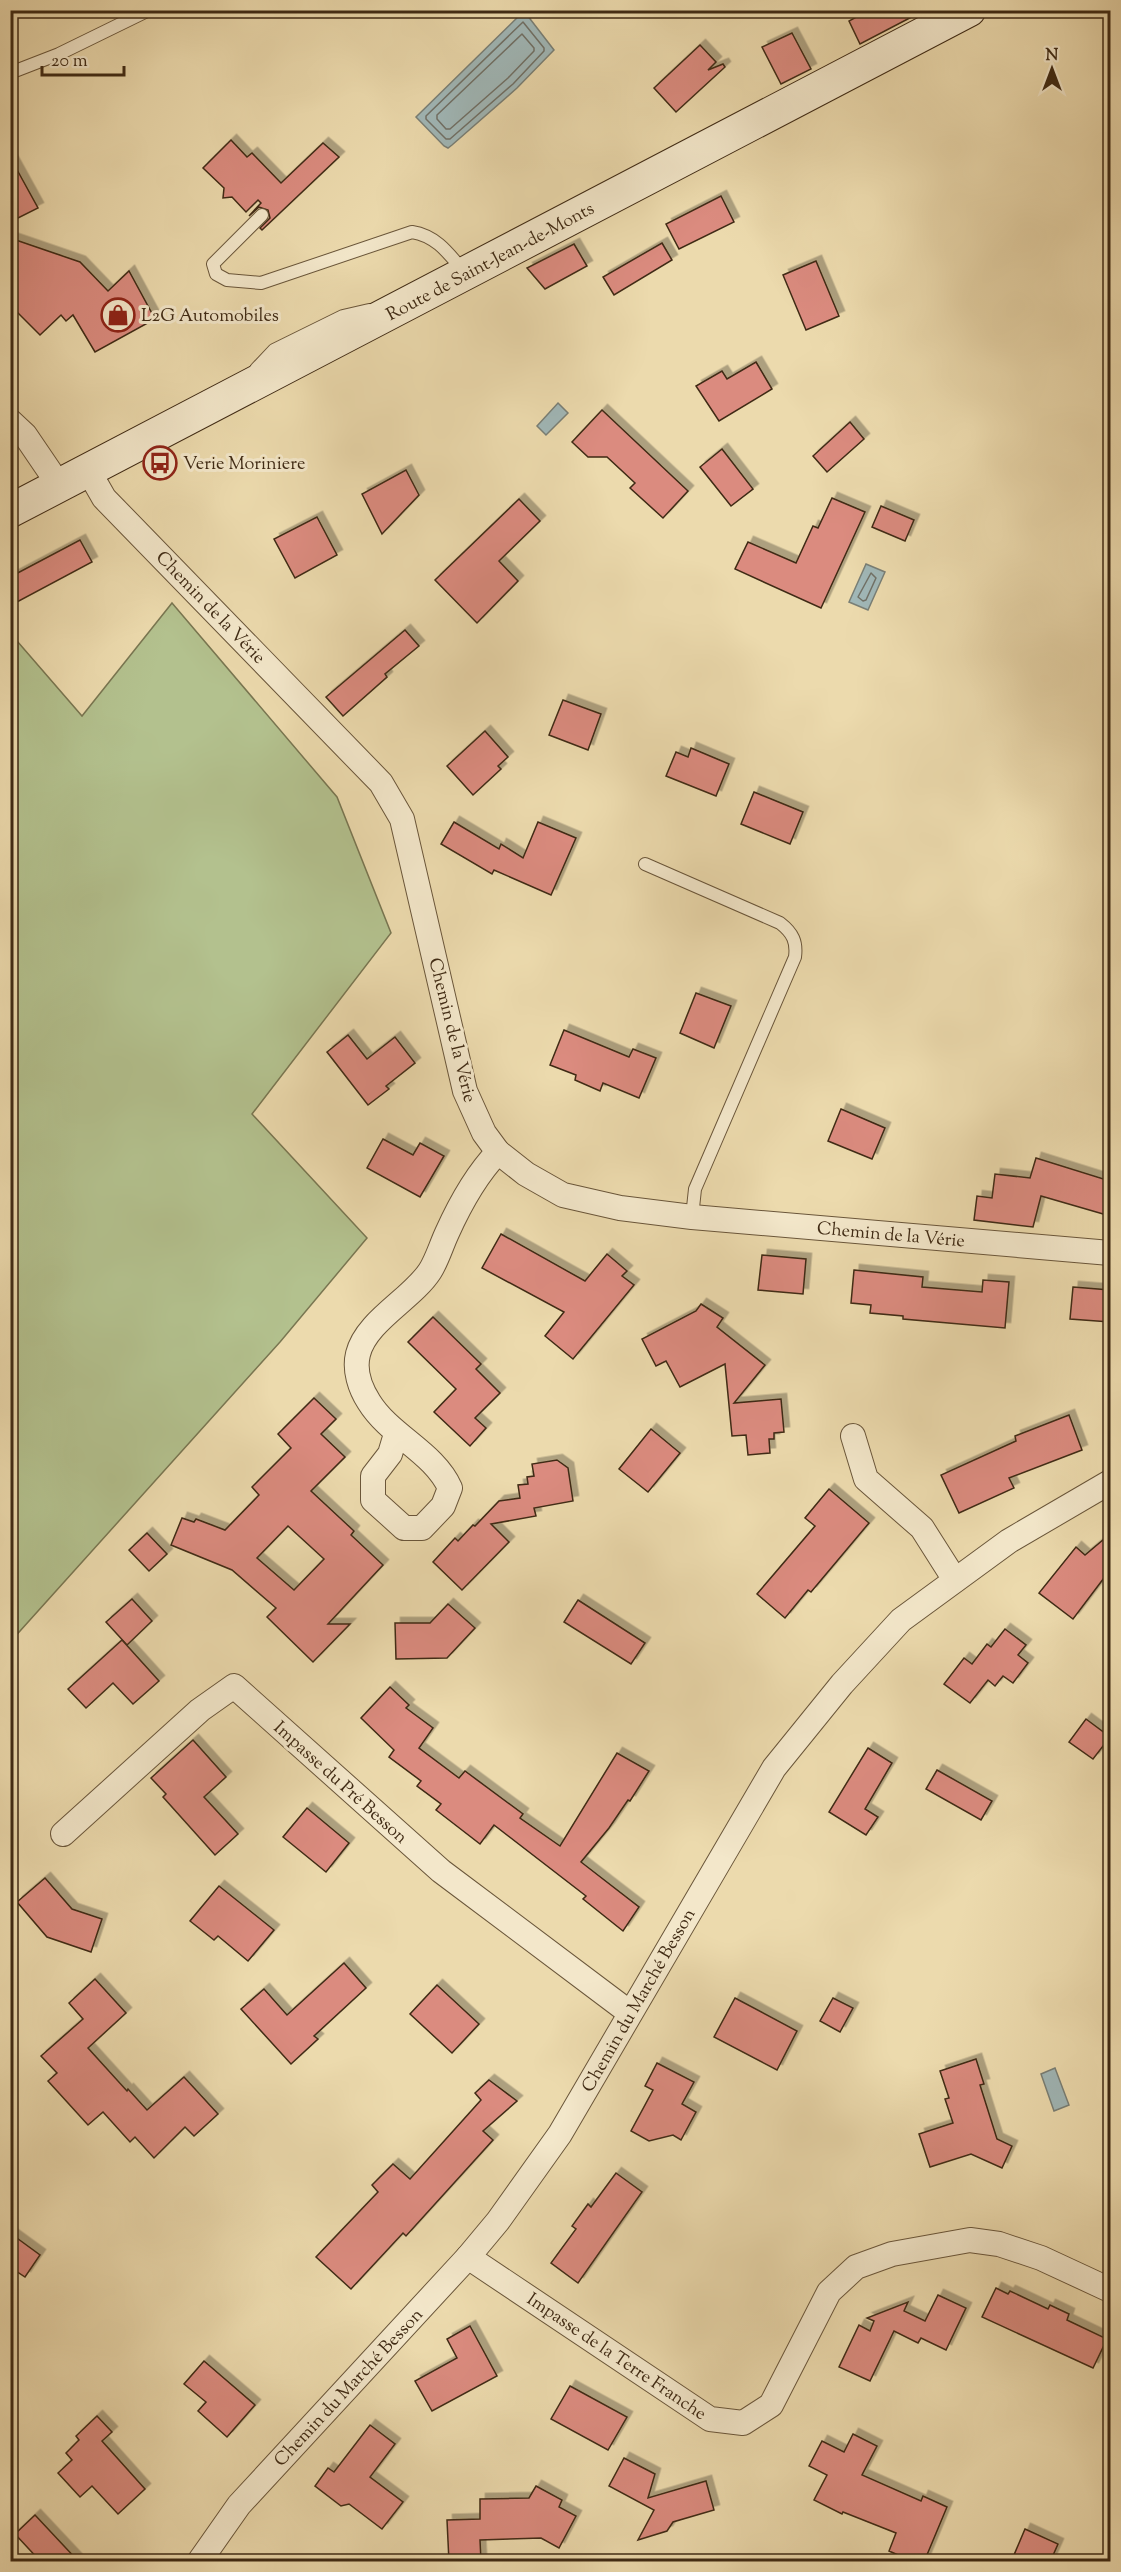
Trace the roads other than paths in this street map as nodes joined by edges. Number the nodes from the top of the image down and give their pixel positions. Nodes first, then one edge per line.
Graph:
1 (148, 10) edge
2 (969, 10) edge
3 (10, 73) edge
4 (262, 215) dead end
5 (465, 273) junction
6 (10, 421) edge
7 (88, 470) junction
8 (59, 485) junction
9 (10, 511) edge
10 (645, 864) dead end
11 (498, 1152) junction
12 (692, 1217) junction
13 (1110, 1253) edge
14 (396, 1434) dead end
15 (853, 1436) dead end
16 (1110, 1482) edge
17 (955, 1581) junction
18 (63, 1834) dead end
19 (630, 2013) junction
20 (468, 2257) junction
21 (1110, 2290) edge
22 (199, 2562) edge

1 - 3 lane
2 - 5 main road, Route de Saint-Jean-de-Monts
4 - 5 lane
5 - 7 main road, Route de Saint-Jean-de-Monts
6 - 8 street
7 - 8 main road, Route de Saint-Jean-de-Monts
7 - 11 street, Chemin de la Vérie
8 - 9 main road, Route de Saint-Jean-de-Monts
10 - 12 lane
11 - 12 street, Chemin de la Vérie
11 - 14 street
12 - 13 street, Chemin de la Vérie
15 - 17 street
16 - 17 street, Chemin du Marché Besson
17 - 19 street, Chemin du Marché Besson
18 - 19 street, Impasse du Pré Besson
19 - 20 street, Chemin du Marché Besson
20 - 21 street, Impasse de la Terre Franche
20 - 22 street, Chemin du Marché Besson

